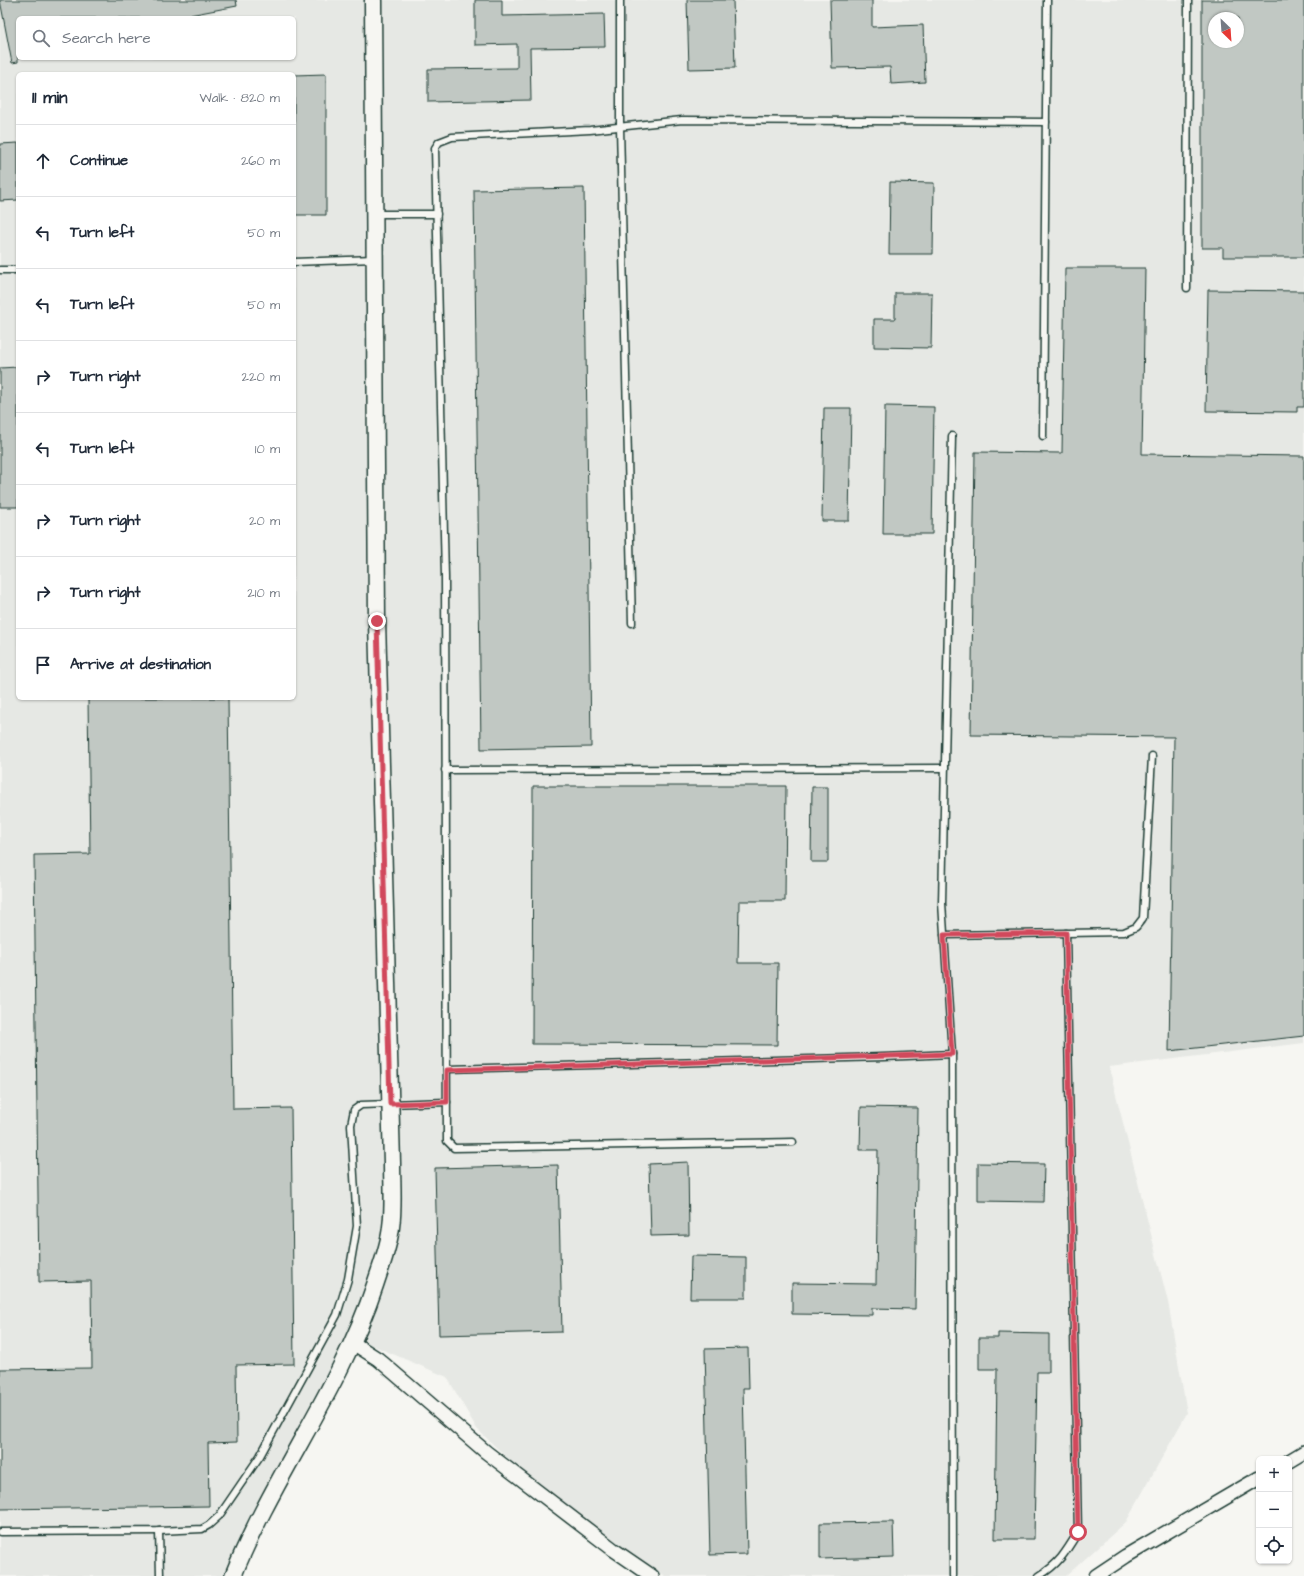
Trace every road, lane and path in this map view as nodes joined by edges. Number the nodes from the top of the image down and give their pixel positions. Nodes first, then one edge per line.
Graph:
1 (373, 0) edge
2 (620, 0) edge
3 (1047, 0) edge
4 (1188, 0) edge
5 (1046, 122) junction
6 (620, 127) junction
7 (374, 214) junction
8 (437, 214) junction
9 (374, 260) junction
10 (296, 262) edge
11 (0, 270) edge
12 (16, 270) edge
13 (1187, 288) dead end
14 (952, 436) dead end
15 (1042, 436) dead end
16 (632, 623) dead end
17 (1152, 756) dead end
18 (945, 768) junction
19 (446, 770) junction
20 (1066, 933) junction
21 (944, 935) junction
22 (952, 1054) junction
23 (447, 1070) junction
24 (447, 1102) junction
25 (390, 1104) junction
26 (793, 1142) dead end
27 (353, 1343) junction
28 (1304, 1452) edge
29 (1292, 1459) edge
30 (1256, 1480) edge
31 (159, 1531) junction
32 (0, 1532) edge
33 (160, 1576) edge
34 (233, 1576) edge
35 (652, 1576) edge
36 (954, 1576) edge
37 (1039, 1576) edge
38 (1096, 1576) edge

1 - 7 street
2 - 6 lane
3 - 5 lane
4 - 13 lane
5 - 6 lane
5 - 15 lane
6 - 8 lane
6 - 16 lane
7 - 8 lane
7 - 9 street
8 - 19 lane
9 - 10 lane
9 - 25 street
11 - 12 lane
14 - 18 lane
17 - 20 lane
18 - 19 lane
18 - 21 lane
19 - 23 lane
20 - 21 lane
20 - 37 lane
21 - 22 lane
22 - 23 lane
22 - 36 lane
23 - 24 lane
24 - 25 lane
24 - 26 lane
25 - 27 street
25 - 31 lane
27 - 34 street
27 - 35 street
28 - 29 street
30 - 38 street
31 - 32 lane
31 - 33 lane

